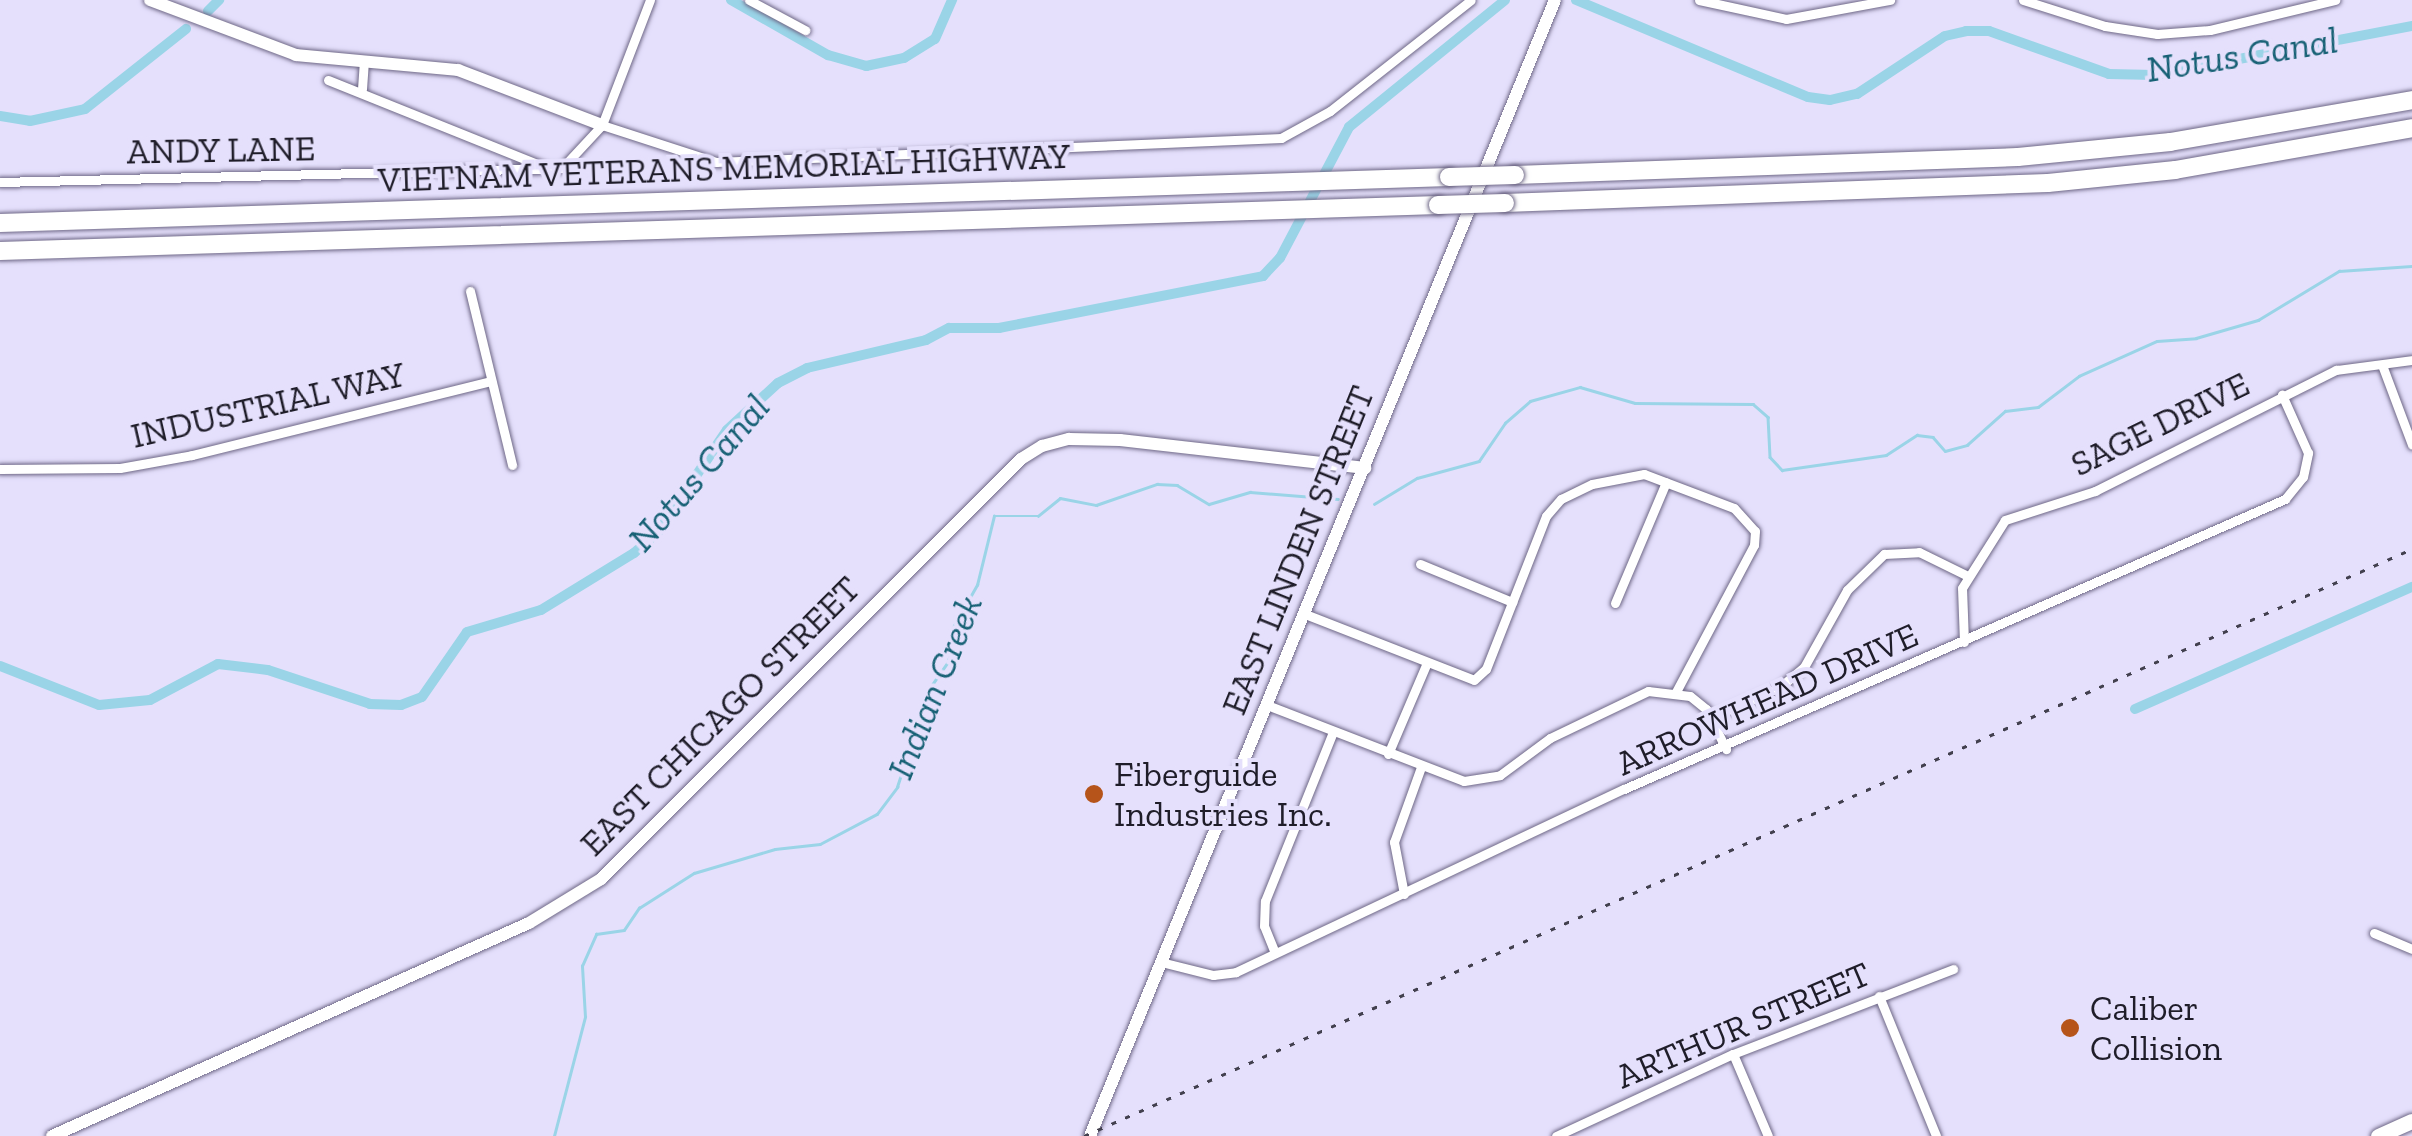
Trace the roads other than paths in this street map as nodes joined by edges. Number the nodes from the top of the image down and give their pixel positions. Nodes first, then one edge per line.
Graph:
1 (150, 0) edge
2 (650, 0) edge
3 (749, 0) edge
4 (1470, 0) edge
5 (1555, 0) edge
6 (1699, 0) edge
7 (1890, 0) edge
8 (2022, 0) edge
9 (2335, 0) edge
10 (805, 30) dead end
11 (364, 62) junction
12 (328, 80) dead end
13 (362, 89) junction
14 (2412, 100) edge
15 (602, 125) junction
16 (2412, 128) edge
17 (549, 170) junction
18 (0, 182) edge
19 (0, 223) edge
20 (0, 251) edge
21 (470, 291) dead end
22 (2412, 360) edge
23 (2382, 365) junction
24 (488, 382) junction
25 (2282, 395) junction
26 (2412, 445) edge
27 (512, 465) dead end
28 (1365, 468) junction
29 (0, 470) edge
30 (1666, 482) junction
31 (1420, 564) dead end
32 (1968, 576) junction
33 (1512, 602) junction
34 (1615, 603) dead end
35 (1304, 614) junction
36 (1964, 642) junction
37 (1426, 665) junction
38 (1676, 692) junction
39 (1266, 705) junction
40 (1710, 718) junction
41 (1333, 732) junction
42 (1726, 749) junction
43 (1388, 754) junction
44 (1421, 767) junction
45 (1404, 894) junction
46 (2374, 932) dead end
47 (2412, 949) edge
48 (1275, 954) junction
49 (1162, 962) junction
50 (1953, 969) dead end
51 (1878, 996) junction
52 (1733, 1054) junction
53 (2412, 1121) edge
54 (52, 1136) edge
55 (1090, 1136) edge
56 (1556, 1136) edge
57 (1768, 1136) edge
58 (1936, 1136) edge
59 (2378, 1136) edge

1 - 11 street
2 - 15 street
3 - 10 street
4 - 15 street
5 - 28 street, EAST LINDEN STREET
6 - 7 street
8 - 9 street
11 - 13 street
11 - 15 street
12 - 13 street
13 - 17 street
14 - 19 highway, VIETNAM VETERANS MEMORIAL HIGHWAY, bridge
15 - 17 street
16 - 20 highway, VIETNAM VETERANS MEMORIAL HIGHWAY, bridge
17 - 18 street, ANDY LANE
21 - 24 street
22 - 23 street, SAGE DRIVE
23 - 25 street, SAGE DRIVE
23 - 26 street
24 - 27 street
24 - 29 street, INDUSTRIAL WAY
25 - 32 street, SAGE DRIVE
25 - 36 street, ARROWHEAD DRIVE
28 - 35 street, EAST LINDEN STREET
28 - 54 street, EAST CHICAGO STREET
30 - 33 street
30 - 34 street
30 - 38 street
31 - 33 street
32 - 36 street, SAGE DRIVE
32 - 40 street
33 - 37 street
35 - 37 street
35 - 39 street, EAST LINDEN STREET
36 - 42 street, ARROWHEAD DRIVE
37 - 43 street
38 - 40 street
38 - 44 street
39 - 41 street
39 - 49 street, EAST LINDEN STREET
40 - 42 street
41 - 43 street
41 - 48 street
42 - 45 street, ARROWHEAD DRIVE
43 - 44 street
44 - 45 street
45 - 48 street, ARROWHEAD DRIVE
46 - 47 street
48 - 49 street, ARROWHEAD DRIVE
49 - 55 street, EAST LINDEN STREET
50 - 51 street, ARTHUR STREET
51 - 52 street, ARTHUR STREET
51 - 58 street
52 - 56 street, ARTHUR STREET
52 - 57 street
53 - 59 main road

